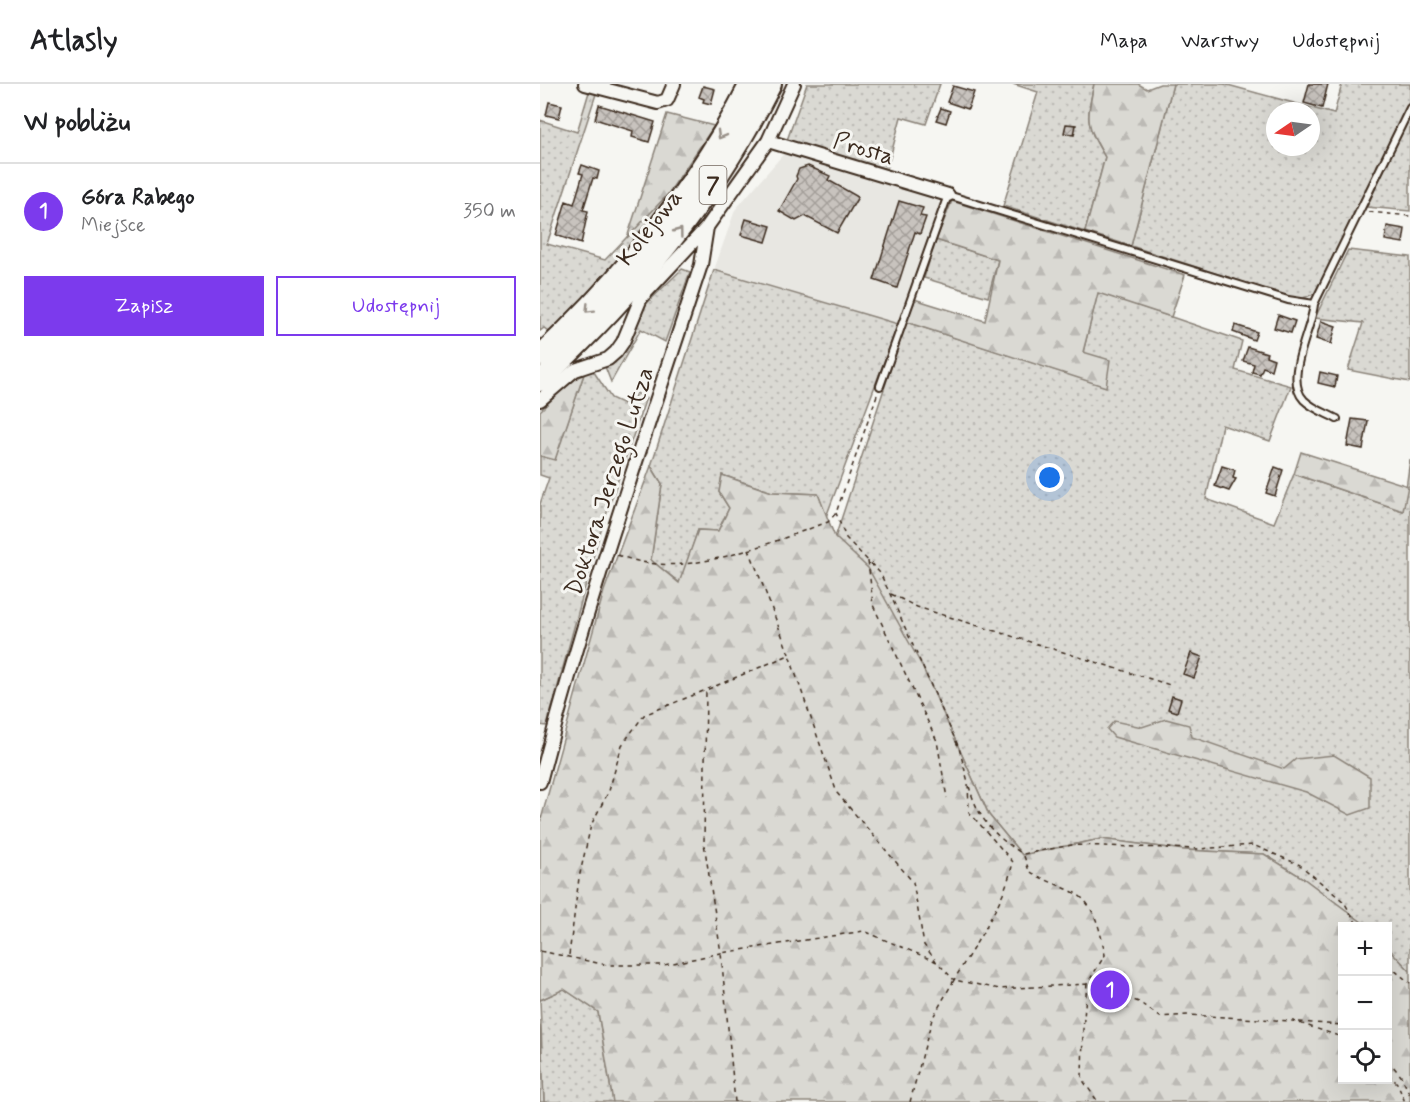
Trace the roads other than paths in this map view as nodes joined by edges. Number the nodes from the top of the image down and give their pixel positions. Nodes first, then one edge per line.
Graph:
1 (585, 84) edge
2 (750, 84) edge
3 (771, 84) edge
4 (794, 84) edge
5 (673, 89) edge
6 (1410, 108) edge
7 (768, 141) junction
8 (948, 195) junction
9 (707, 227) junction
10 (638, 303) joint
11 (1314, 304) junction
12 (554, 366) edge
13 (540, 381) edge
14 (880, 386) road end
15 (540, 400) edge
16 (1337, 419) dead end
17 (540, 782) edge

1 - 5 street
2 -> 12 highway, Kolejowa / 7
12 -> 3 highway, Kolejowa / 7
4 - 7 street, Kolejowa
6 - 11 lane
7 - 8 street, Prosta
7 - 9 street, Kolejowa
8 - 11 lane
8 - 14 lane
9 - 10 street, Kolejowa
9 - 17 street, Doktora Jerzego Lutza
10 - 12 highway
11 - 16 lane
12 - 13 highway, Kolejowa / 7
12 - 15 street

